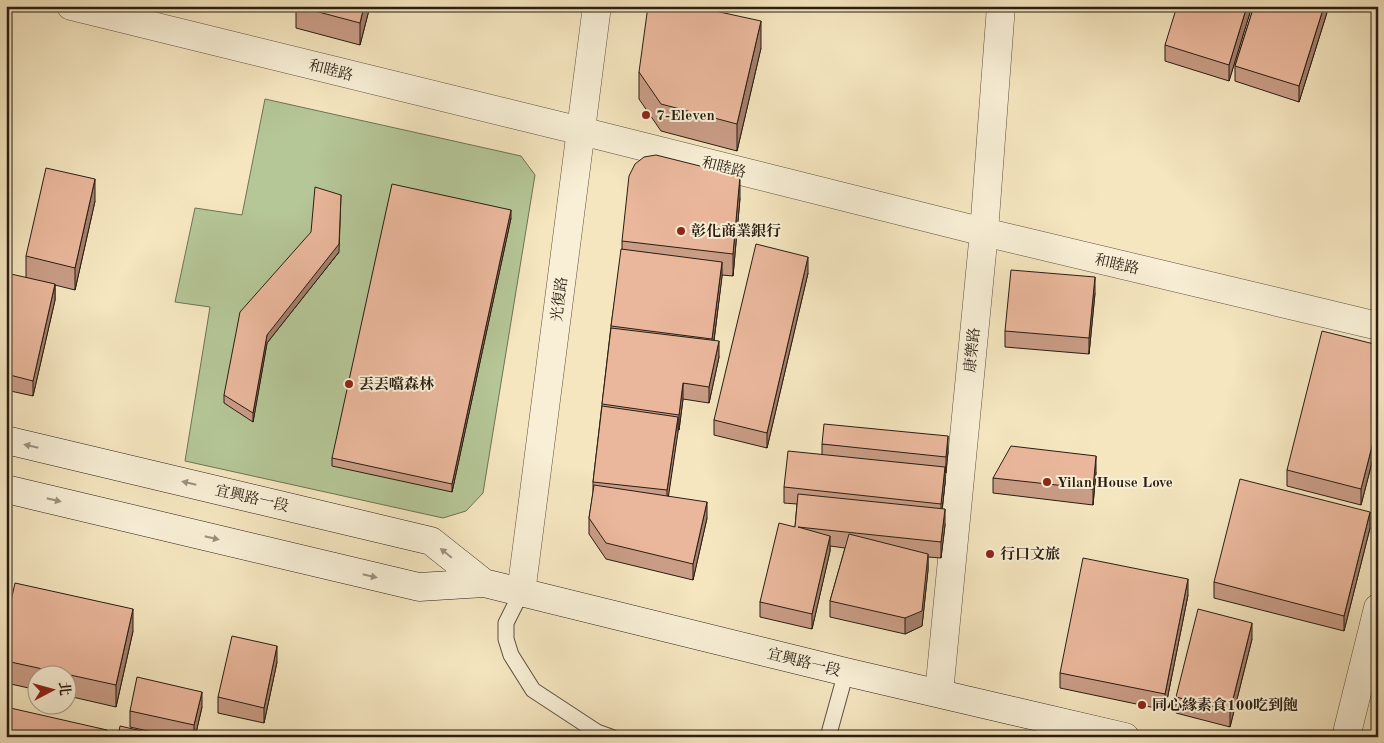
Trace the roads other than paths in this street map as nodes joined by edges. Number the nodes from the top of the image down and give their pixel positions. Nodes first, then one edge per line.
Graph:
1 (71, 6) edge
2 (597, 6) edge
3 (1001, 6) edge
4 (581, 131) junction
5 (984, 232) junction
6 (1378, 326) edge
7 (6, 440) edge
8 (6, 489) edge
9 (484, 583) junction
10 (521, 593) junction
11 (1378, 608) edge
12 (846, 672) junction
13 (938, 693) junction
14 (611, 737) edge
15 (828, 737) edge
16 (1126, 737) edge
17 (1346, 737) edge

1 - 4 street, 和睦路
2 - 4 street, 光復路
3 - 5 street, 康樂路
4 - 5 street, 和睦路
4 - 10 street, 光復路
5 - 6 street, 和睦路
5 - 13 street, 康樂路
9 -> 7 street, 宜興路一段
8 -> 9 street, 宜興路一段
9 - 10 street, 宜興路一段
10 - 12 street, 宜興路一段
10 - 14 lane
11 - 17 street
12 - 13 street, 宜興路一段
12 - 15 lane
13 - 16 street, 宜興路一段

